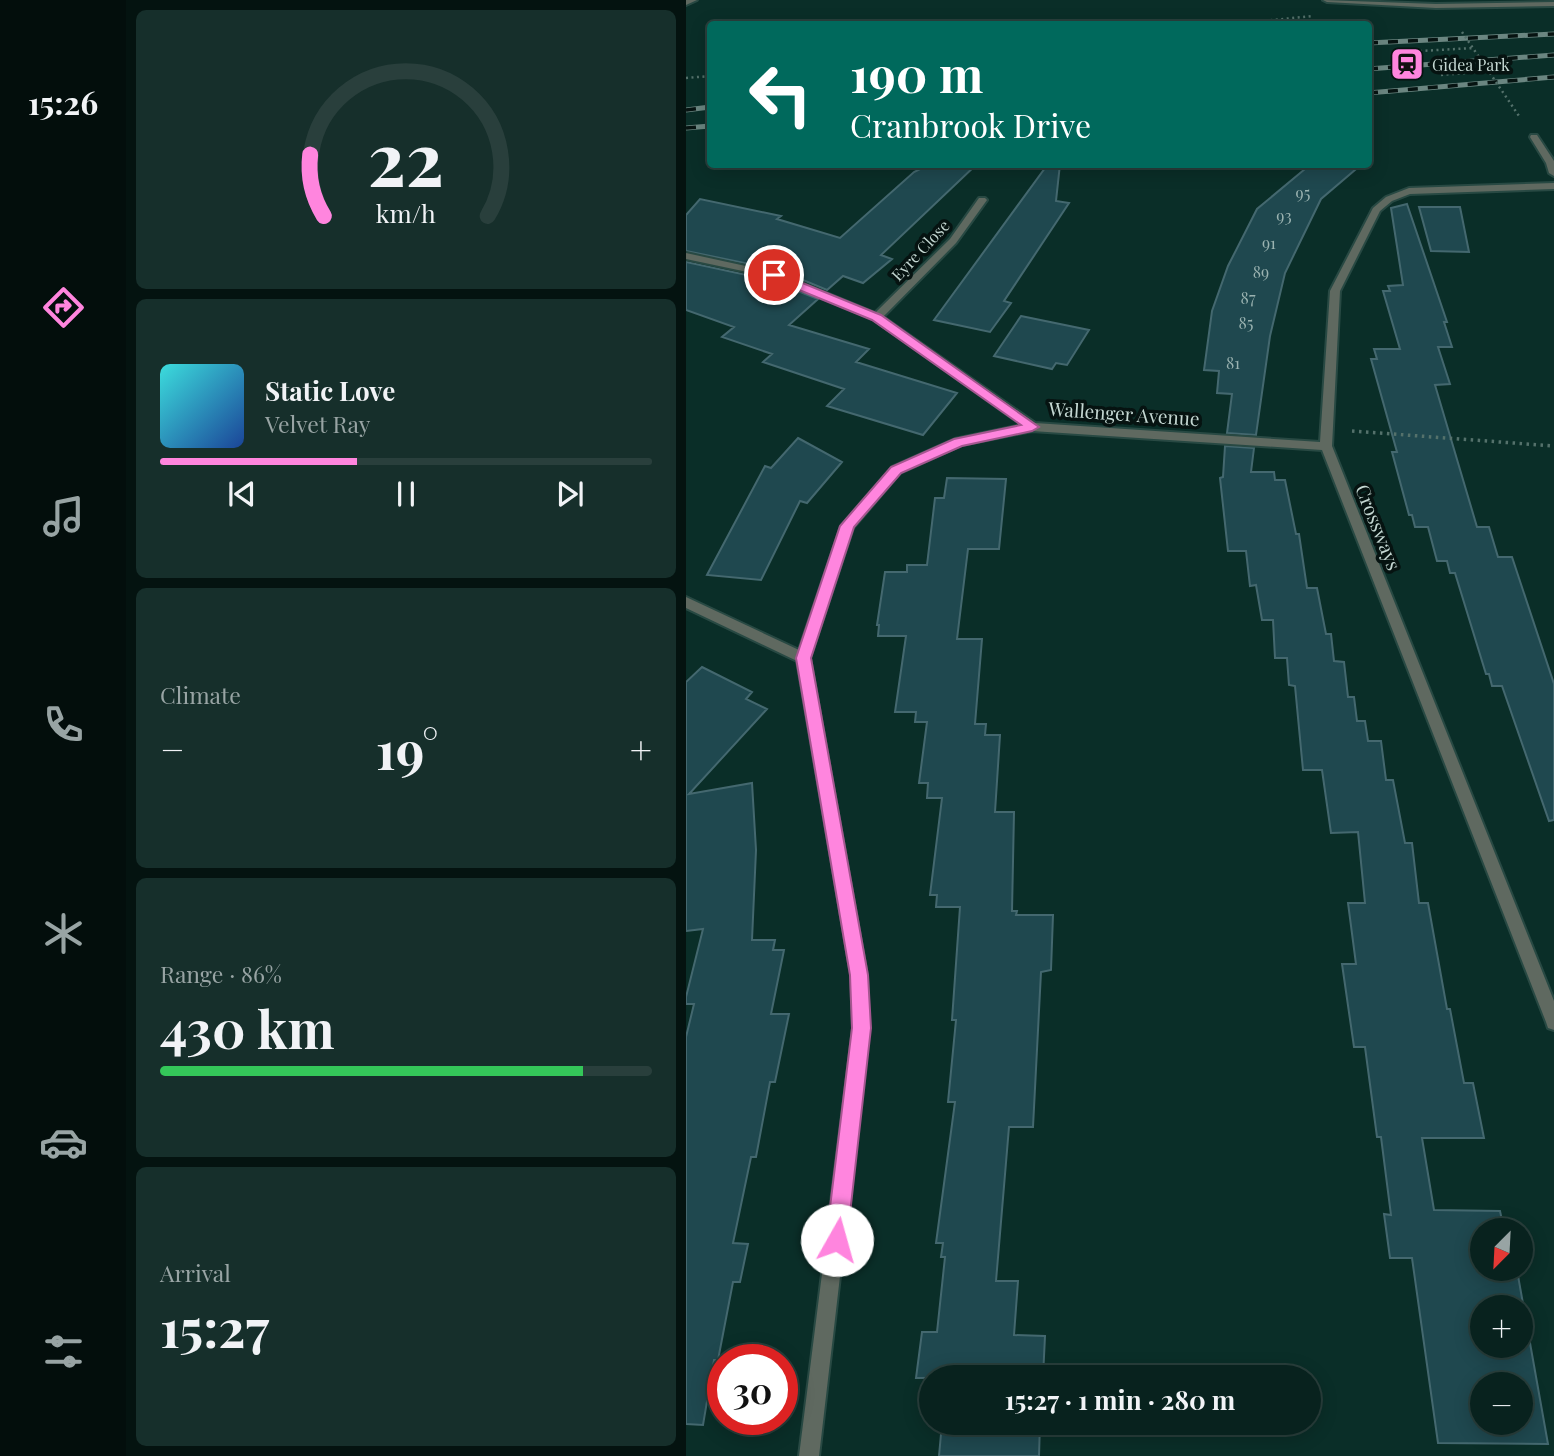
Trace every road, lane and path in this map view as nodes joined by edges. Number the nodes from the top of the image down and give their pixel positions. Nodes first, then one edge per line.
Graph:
1 (692, 0) edge
2 (1327, 0) edge
3 (1355, 2) junction
4 (686, 3) edge
5 (1554, 4) edge
6 (1261, 21) edge
7 (1462, 32) dead end
8 (1474, 48) junction
9 (1420, 51) dead end
10 (1489, 71) junction
11 (1441, 75) dead end
12 (707, 76) edge
13 (686, 78) edge
14 (1519, 116) dead end
15 (1534, 136) dead end
16 (1554, 148) edge
17 (1542, 149) junction
18 (1554, 173) edge
19 (1554, 186) edge
20 (982, 200) dead end
21 (686, 256) edge
22 (877, 317) junction
23 (1032, 427) junction
24 (1328, 429) junction
25 (1326, 446) junction
26 (1554, 446) edge
27 (686, 602) edge
28 (803, 658) junction
29 (1554, 1022) edge
30 (809, 1456) edge

1 - 4 street
2 - 3 street
3 - 5 street
3 - 6 path
7 - 8 path, bridge
8 - 9 path
8 - 10 path, bridge
10 - 11 path
10 - 14 path, bridge
12 - 13 path
15 - 17 street
16 - 17 street
17 - 18 street
19 - 24 street, Crossways
20 - 22 street, Eyre Close
21 - 22 street
22 - 23 street
23 - 25 street, Wallenger Avenue
23 - 28 street, Wallenger Avenue
24 - 25 street, Crossways
24 - 26 path
25 - 29 street, Crossways
27 - 28 street
28 - 30 street, Wallenger Avenue

